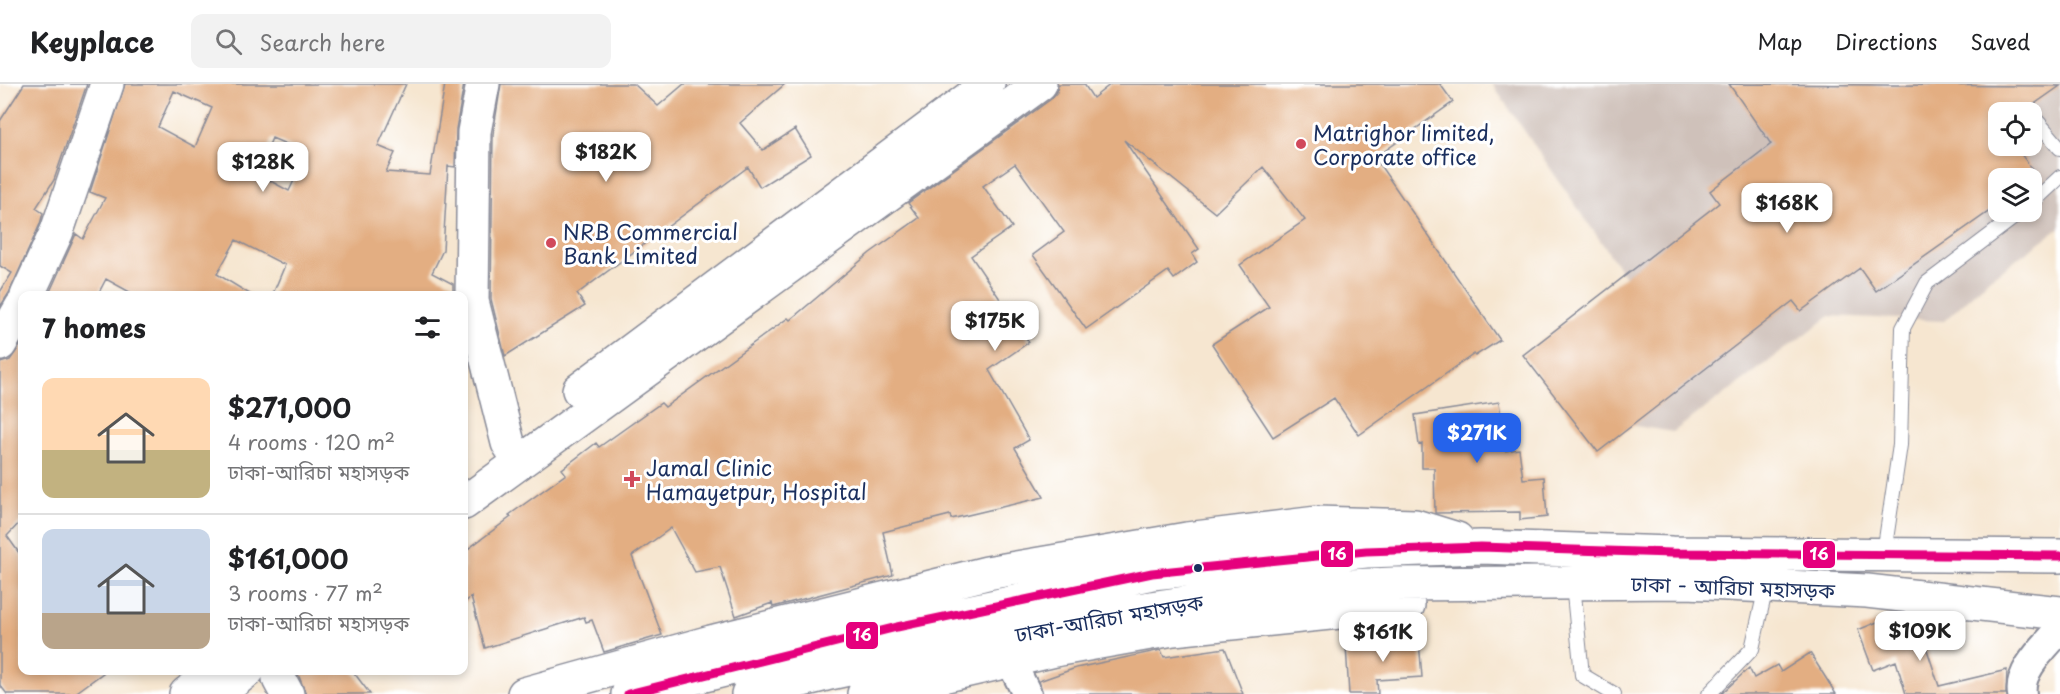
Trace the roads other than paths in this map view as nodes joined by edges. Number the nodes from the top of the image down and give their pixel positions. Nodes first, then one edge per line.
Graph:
1 (107, 84) edge
2 (483, 84) edge
3 (988, 84) edge
4 (1040, 84) edge
5 (2042, 127) edge
6 (2060, 148) edge
7 (2060, 177) edge
8 (2042, 194) edge
9 (2008, 222) edge
10 (29, 291) edge
11 (18, 313) edge
12 (0, 344) edge
13 (514, 452) junction
14 (468, 476) edge
15 (468, 499) edge
16 (1481, 547) junction
17 (1884, 553) junction
18 (2060, 556) edge
19 (1476, 584) junction
20 (1573, 584) junction
21 (1766, 587) junction
22 (2060, 613) edge
23 (2060, 628) edge
24 (1010, 660) junction
25 (210, 675) edge
26 (242, 675) edge
27 (279, 675) edge
28 (186, 694) edge
29 (218, 694) edge
30 (287, 694) edge
31 (524, 694) edge
32 (628, 694) edge
33 (748, 694) edge
34 (864, 694) edge
35 (1027, 694) edge
36 (1614, 694) edge
37 (1709, 694) edge
38 (2022, 694) edge

1 - 10 main road
2 - 13 main road
3 - 13 main road
4 - 13 main road
5 - 6 lane
7 - 8 lane
9 - 17 lane
11 - 12 main road
13 - 14 main road
13 - 15 main road
16 - 17 main road, ঢাকা-আরিচা মহাসড়ক
16 - 31 main road
16 - 32 main road, ঢাকা-আরিচা মহাসড়ক
17 - 18 main road, ঢাকা-আরিচা মহাসড়ক
19 - 20 main road, ঢাকা - আরিচা মহাসড়ক
19 - 24 main road
19 - 33 main road, ঢাকা-আরিচা মহাসড়ক
20 - 21 main road, ঢাকা - আরিচা মহাসড়ক
20 - 36 lane
21 - 22 main road, ঢাকা - আরিচা মহাসড়ক
21 - 37 lane
23 - 38 street
24 - 34 main road
24 - 35 street
25 - 28 main road
26 - 29 main road
27 - 30 main road

